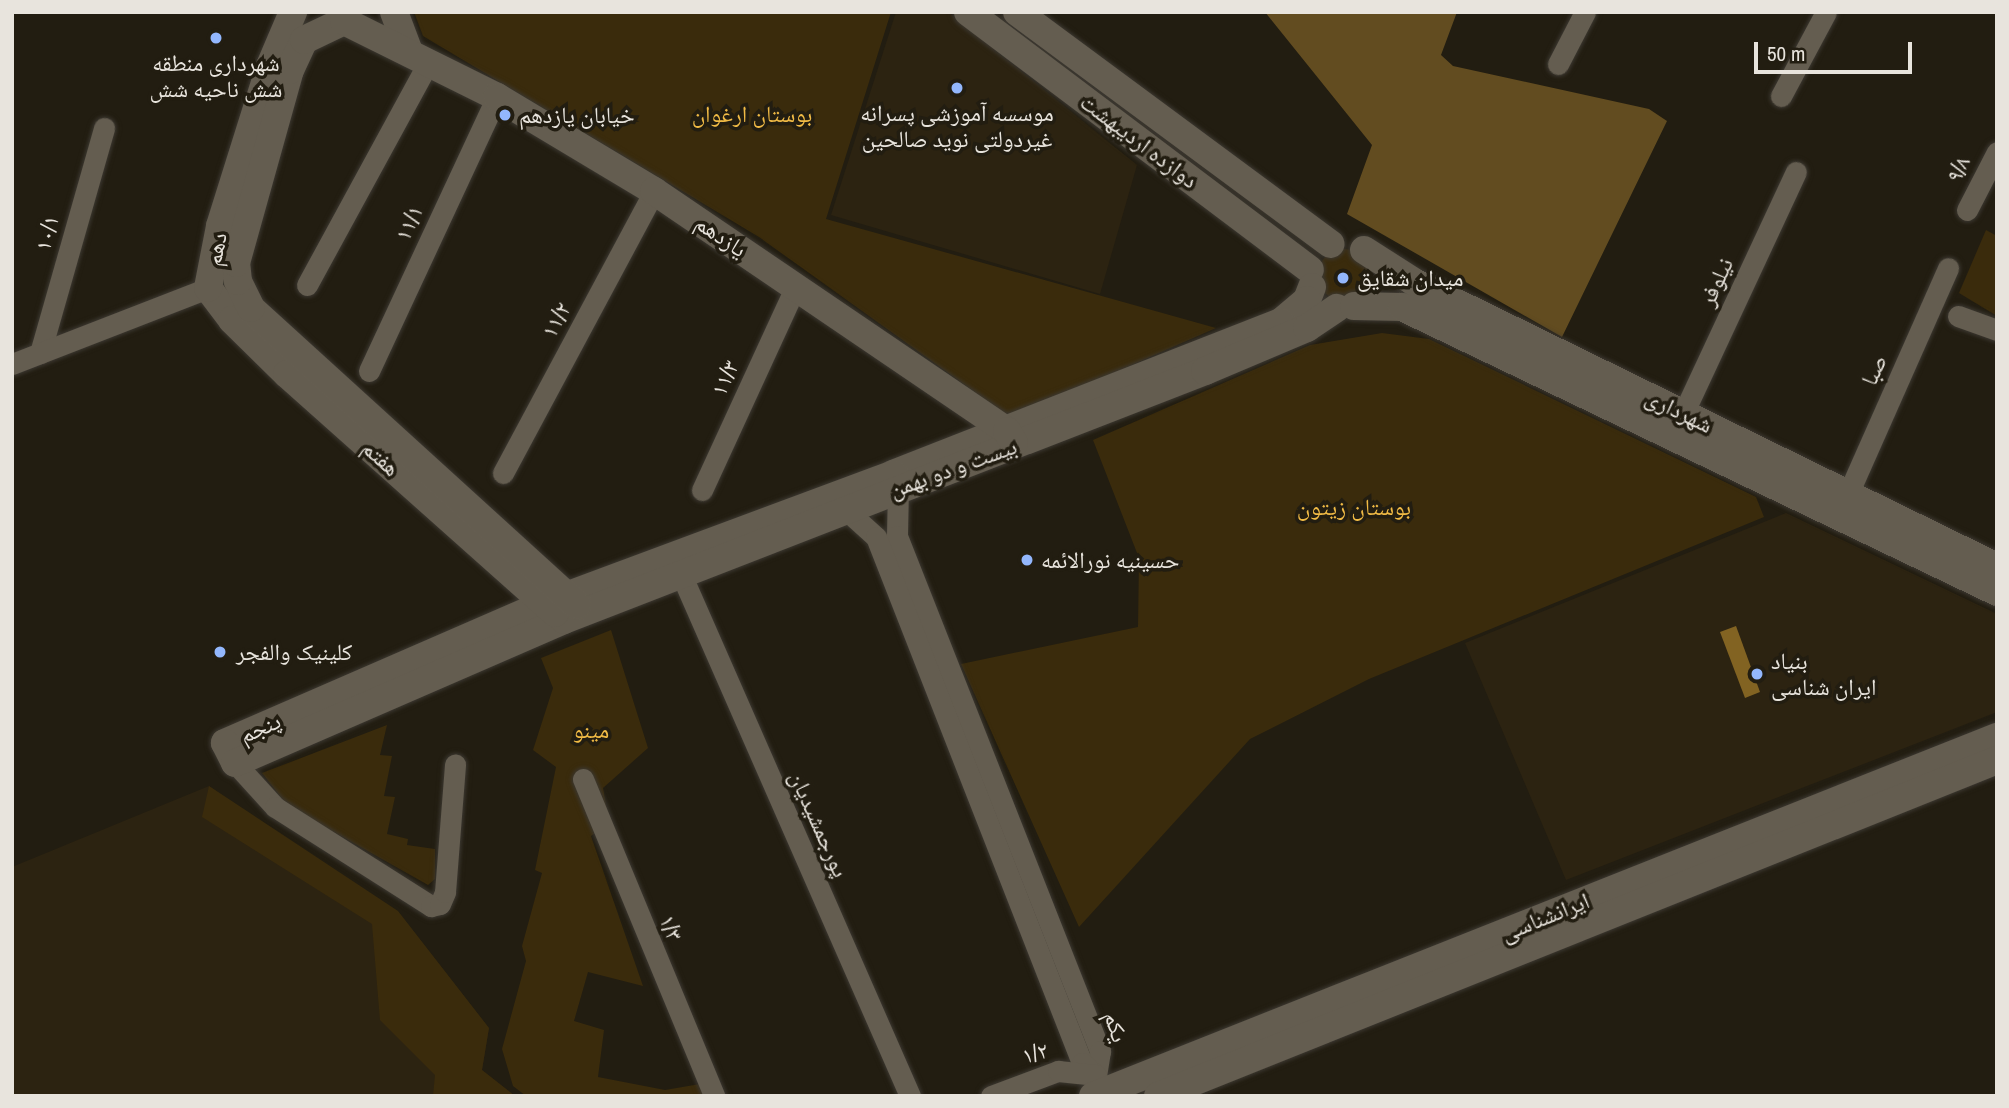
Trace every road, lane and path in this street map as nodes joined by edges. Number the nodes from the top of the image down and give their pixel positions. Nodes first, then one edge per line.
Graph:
1 (293, 12) edge
2 (371, 12) edge
3 (394, 12) edge
4 (968, 12) edge
5 (1017, 12) edge
6 (1585, 12) edge
7 (1826, 12) edge
8 (332, 16) edge
9 (419, 56) junction
10 (1558, 64) dead end
11 (1781, 96) dead end
12 (498, 97) junction
13 (104, 128) dead end
14 (1997, 152) edge
15 (1796, 172) dead end
16 (654, 191) junction
17 (1967, 209) dead end
18 (1331, 244) junction
19 (1364, 250) junction
20 (1948, 268) dead end
21 (1311, 278) junction
22 (238, 281) junction
23 (307, 285) dead end
24 (208, 288) junction
25 (795, 288) junction
26 (1346, 307) junction
27 (1958, 316) dead end
28 (1997, 330) edge
29 (40, 353) junction
30 (12, 364) edge
31 (369, 371) dead end
32 (1678, 425) junction
33 (1011, 438) junction
34 (503, 473) dead end
35 (898, 487) junction
36 (702, 490) dead end
37 (1843, 505) junction
38 (845, 509) junction
39 (1997, 567) edge
40 (681, 573) junction
41 (1997, 592) edge
42 (565, 607) junction
43 (1997, 737) edge
44 (1997, 760) edge
45 (234, 762) joint
46 (455, 764) dead end
47 (583, 779) dead end
48 (1569, 921) junction
49 (1099, 1089) edge
50 (714, 1096) edge
51 (910, 1096) edge
52 (991, 1096) edge
53 (1158, 1096) edge

1 - 24 street, دهم
2 - 8 street, دهم
3 - 9 street
4 - 21 street, دوازده اردیبهشت
5 - 18 street, دوازده اردیبهشت
6 - 10 street
7 - 11 street
8 - 9 street, یازدهم
8 - 22 street, دهم
9 - 12 street, یازدهم
9 - 23 street
12 - 16 street, یازدهم
12 - 31 street, ۱۱/۱
13 - 29 street, ۱۰/۱
14 - 17 street, ۹/۸
15 - 32 street, نیلوفر
16 - 25 street, یازدهم
16 - 34 street, ۱۱/۲
18 - 19 street
18 - 21 street
19 - 26 street
19 - 32 street, شهرداری
20 - 37 street, صبا
21 - 26 street
21 - 33 street, بیست و دو بهمن
22 - 24 street
22 - 42 street, هفتم
24 - 29 street, دهم
24 - 42 street, هفتم
25 - 33 street, یازدهم
25 - 36 street, ۱۱/۳
26 - 32 street, شهرداری
26 - 33 street, بیست و دو بهمن
27 - 28 street
29 - 30 street, دهم
32 - 37 street, شهرداری
33 - 35 street, بیست و دو بهمن
33 - 42 street, بیست و دو بهمن
35 - 38 street, بیست و دو بهمن
35 - 49 street, یکم
37 - 39 street, شهرداری
37 - 41 street, شهرداری
38 - 40 street, بیست و دو بهمن
38 - 49 street, یکم
40 - 42 street, بیست و دو بهمن
40 - 51 street, پورجمشیدیان
42 - 45 street, پنجم
43 - 48 street, ایرانشناسی
44 - 48 street, ایرانشناسی
45 - 46 street
47 - 50 street, ۱/۳
48 - 49 street, ایرانشناسی
48 - 53 street, ایرانشناسی
49 - 52 street, ۱/۲

